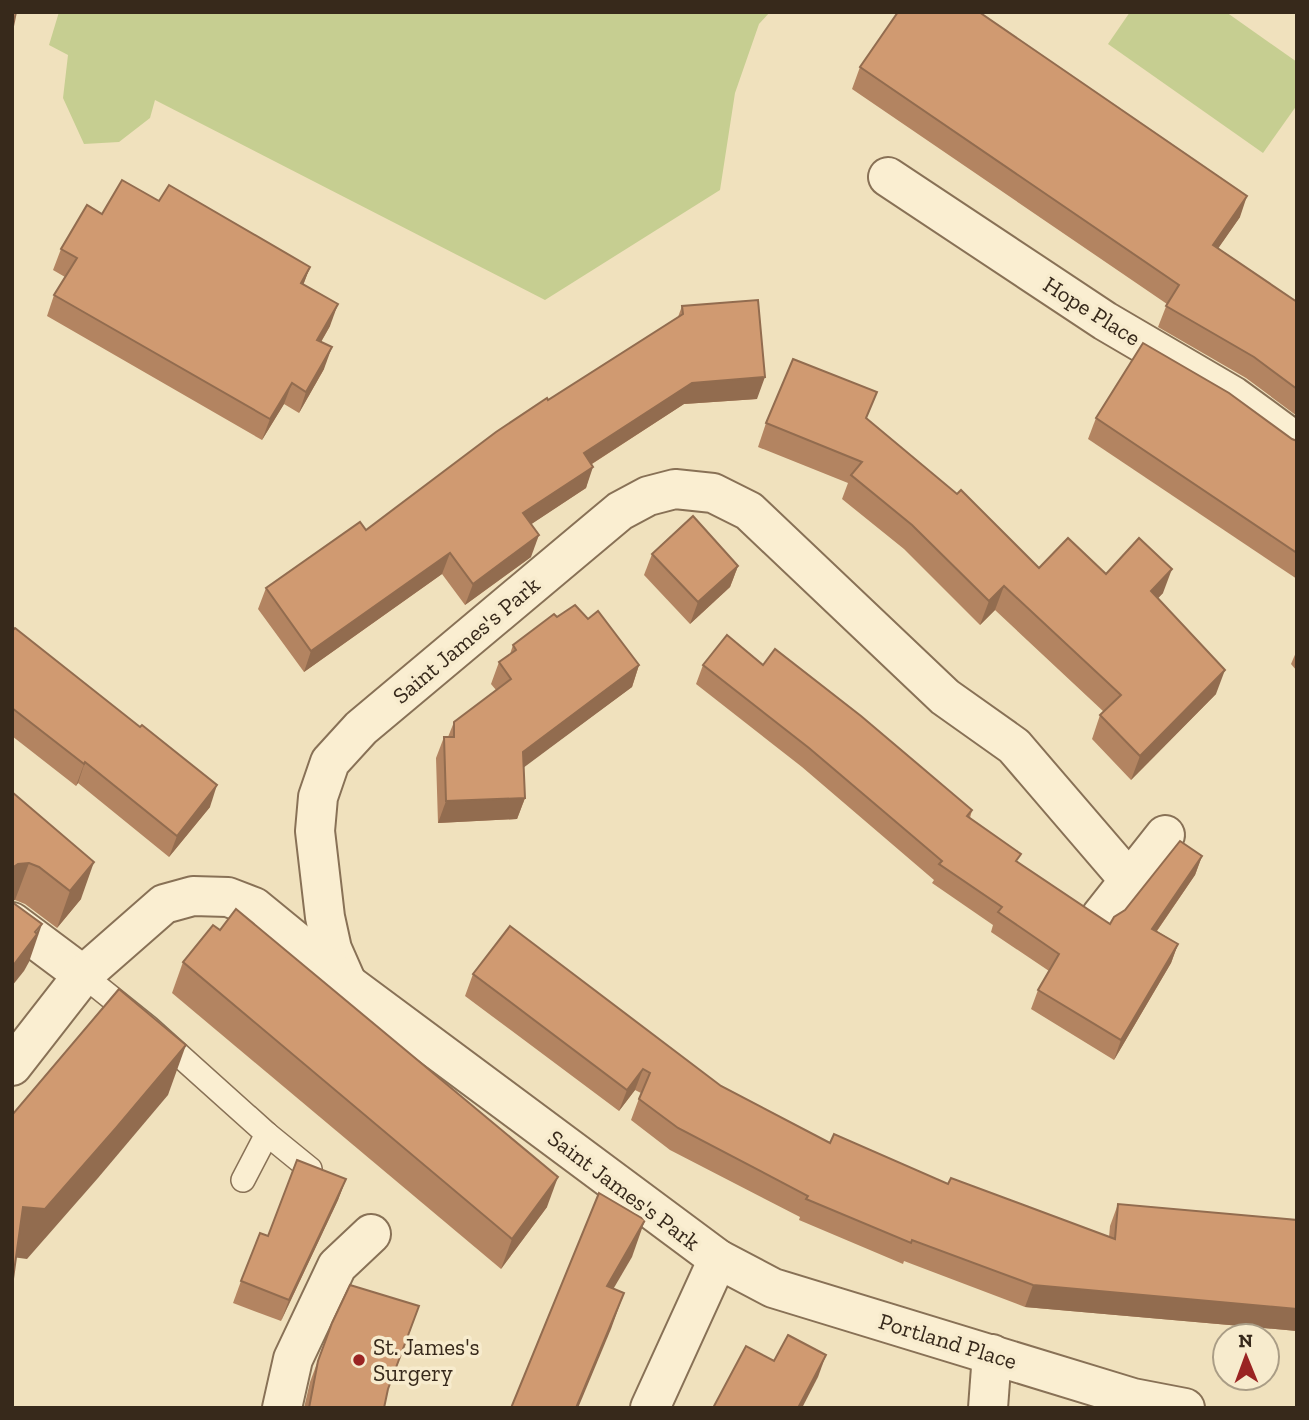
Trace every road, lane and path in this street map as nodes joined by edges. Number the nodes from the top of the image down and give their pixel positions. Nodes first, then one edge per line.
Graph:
1 (888, 177) dead end
2 (1297, 443) edge
3 (1165, 835) dead end
4 (1130, 881) junction
5 (1101, 916) edge
6 (12, 922) edge
7 (83, 975) junction
8 (348, 984) junction
9 (12, 1066) edge
10 (267, 1134) junction
11 (310, 1169) edge
12 (243, 1180) dead end
13 (371, 1234) dead end
14 (718, 1259) junction
15 (992, 1354) junction
16 (282, 1408) edge
17 (650, 1408) edge
18 (988, 1408) edge
19 (1185, 1408) edge

1 - 2 street, Hope Place
3 - 4 street
4 - 5 street
4 - 8 street, Saint James's Park
6 - 7 street
7 - 8 street
7 - 9 street
7 - 10 lane
8 - 14 street, Saint James's Park
10 - 11 lane
10 - 12 lane
13 - 16 street
14 - 15 street, Portland Place
14 - 17 street
15 - 18 street
15 - 19 street, Portland Place

